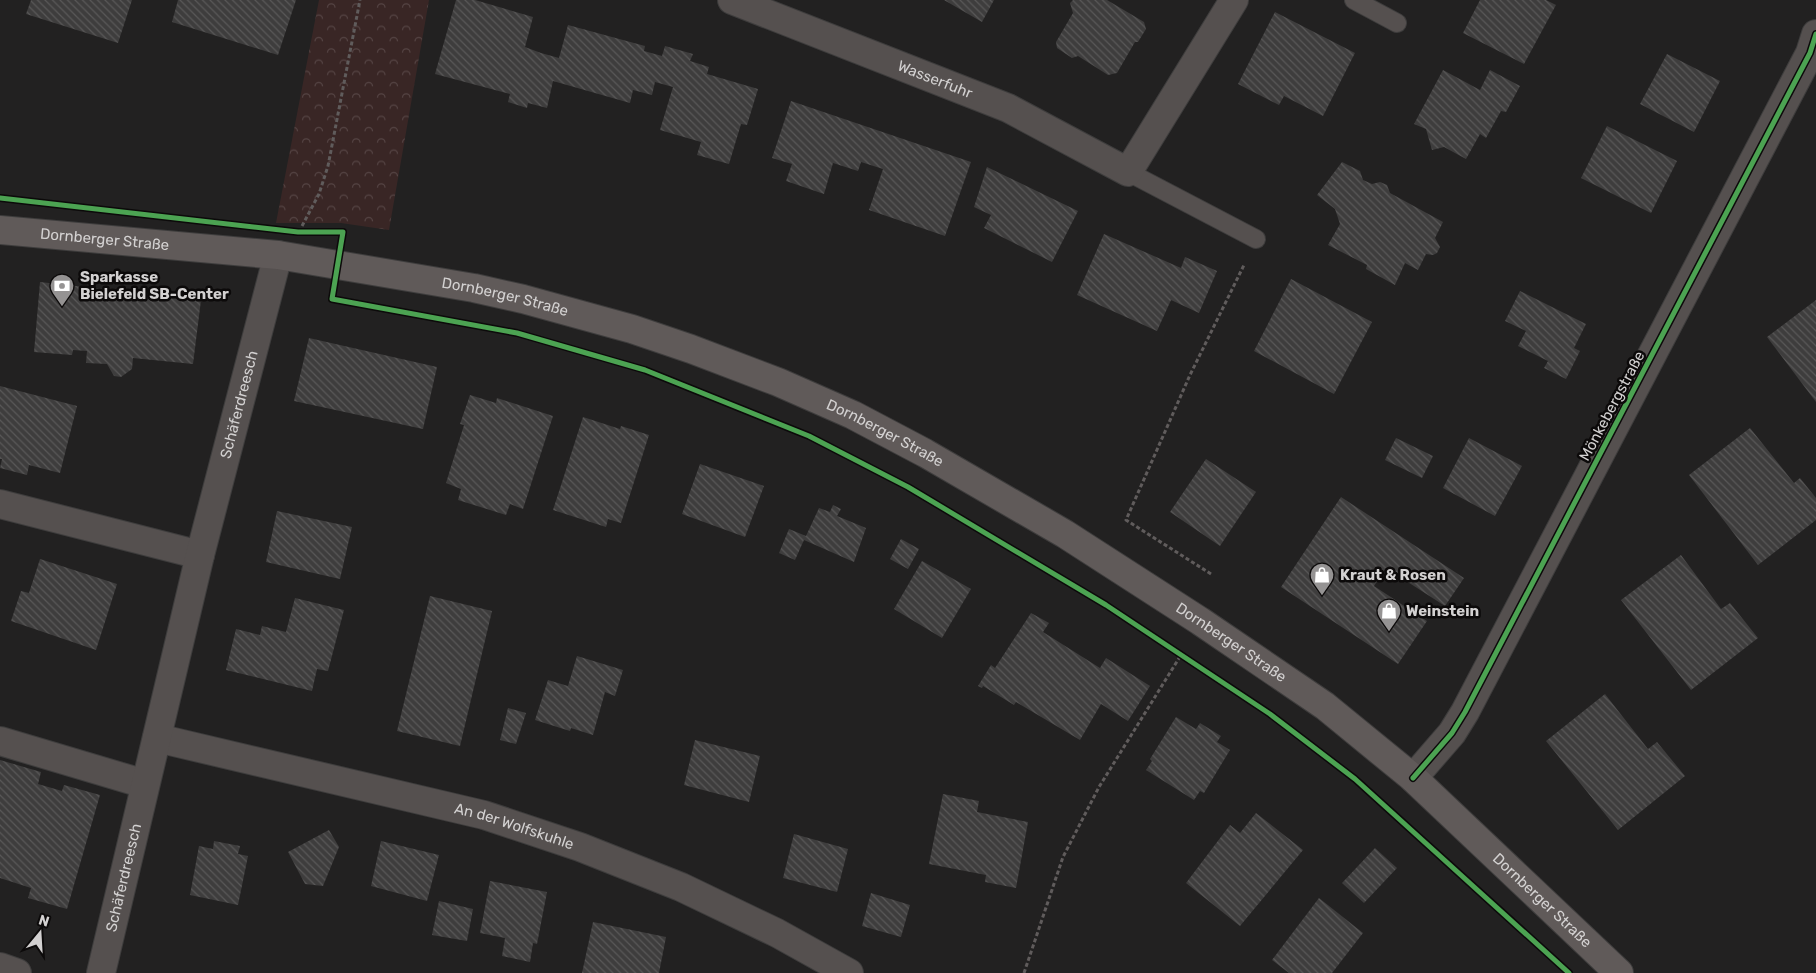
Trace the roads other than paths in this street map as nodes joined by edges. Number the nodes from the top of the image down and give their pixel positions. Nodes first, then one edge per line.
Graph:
1 (734, 0) edge
2 (1234, 0) edge
3 (1354, 0) edge
4 (1397, 23) dead end
5 (1816, 34) edge
6 (1128, 172) junction
7 (0, 230) edge
8 (1256, 239) road end
9 (278, 255) junction
10 (0, 504) edge
11 (200, 554) junction
12 (157, 738) junction
13 (0, 742) edge
14 (1413, 778) junction
15 (145, 784) junction
16 (0, 967) edge
17 (16, 973) edge
18 (101, 973) edge
19 (849, 973) edge
20 (1619, 973) edge

1 - 6 street, Wasserfuhr
2 - 6 street
3 - 4 lane
5 - 14 street, Mönkebergstraße
6 - 8 lane, Wasserfuhr
7 - 9 main road, Dornberger Straße
9 - 11 street, Schäferdreesch
9 - 14 main road, Dornberger Straße
10 - 11 street
11 - 12 street, Schäferdreesch
12 - 15 street, Schäferdreesch
12 - 19 street, An der Wolfskuhle
13 - 15 street
14 - 20 main road, Dornberger Straße
15 - 18 street, Schäferdreesch
16 - 17 street

